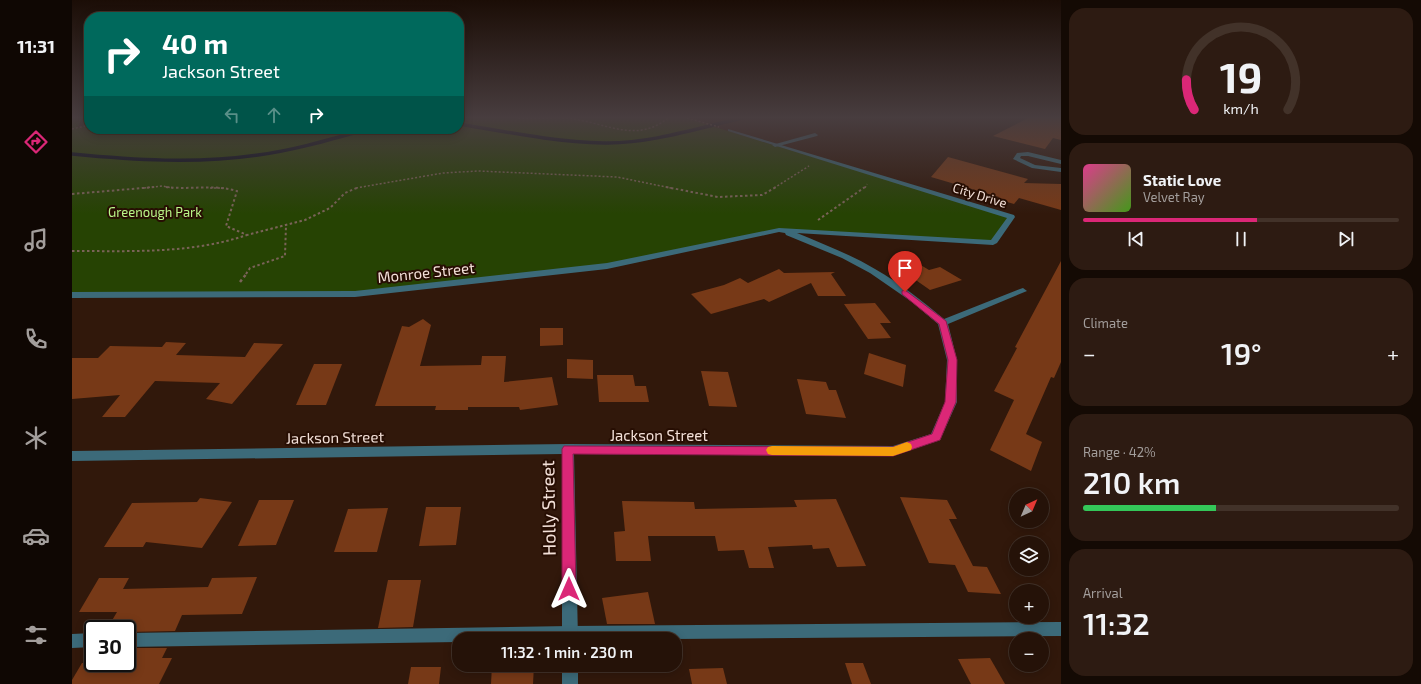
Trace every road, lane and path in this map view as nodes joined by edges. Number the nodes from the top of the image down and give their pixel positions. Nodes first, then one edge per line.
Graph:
1 (794, 150) edge
2 (819, 158) junction
3 (1061, 162) edge
4 (1061, 170) edge
5 (867, 173) junction
6 (72, 194) edge
7 (286, 225) junction
8 (779, 230) junction
9 (801, 231) junction
10 (247, 235) junction
11 (72, 251) edge
12 (1023, 291) dead end
13 (232, 294) junction
14 (72, 295) edge
15 (943, 323) junction
16 (568, 449) junction
17 (72, 456) edge
18 (1061, 629) edge
19 (570, 632) edge
20 (682, 634) edge
21 (452, 637) edge
22 (84, 640) edge
23 (136, 640) edge
24 (72, 641) edge
25 (570, 672) edge
26 (570, 684) edge

1 - 2 street, City Drive
2 - 5 street, City Drive
2 - 7 path
3 - 4 street
5 - 9 path
5 - 9 street, City Drive
6 - 10 path
7 - 10 path
7 - 13 path
8 - 9 street, City Drive
8 - 13 street, Monroe Street
8 - 15 street
10 - 11 path
12 - 15 street
13 - 14 street, Monroe Street
15 - 16 street, Jackson Street
16 - 17 street, Jackson Street
16 - 19 street, Holly Street
18 - 20 lane
21 - 23 lane
22 - 24 lane
25 - 26 street

